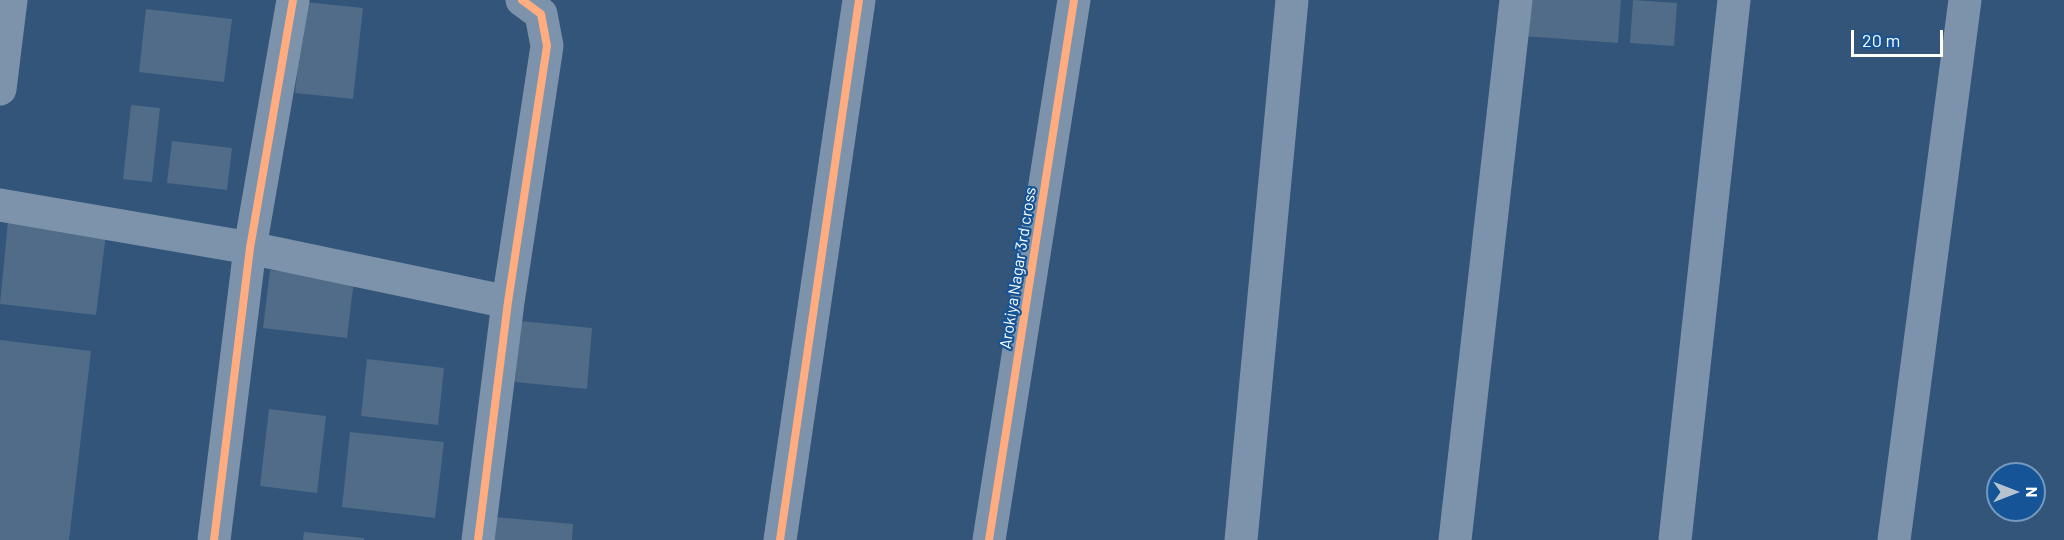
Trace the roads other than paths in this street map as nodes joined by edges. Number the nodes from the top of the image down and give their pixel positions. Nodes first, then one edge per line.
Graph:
1 (11, 0) edge
2 (293, 0) edge
3 (522, 0) edge
4 (859, 0) edge
5 (1074, 0) edge
6 (1292, 0) edge
7 (1516, 0) edge
8 (1734, 0) edge
9 (1965, 0) edge
10 (0, 89) edge
11 (0, 205) edge
12 (250, 248) junction
13 (508, 302) junction
14 (214, 540) edge
15 (478, 540) edge
16 (780, 540) edge
17 (989, 540) edge
18 (1241, 540) edge
19 (1455, 540) edge
20 (1675, 540) edge
21 (1894, 540) edge

1 - 10 street
2 - 12 street
3 - 13 street
4 - 16 street
5 - 17 street, Arokiya Nagar 3rd cross
6 - 18 street
7 - 19 street
8 - 20 street
9 - 21 street
11 - 12 street
12 - 13 street
12 - 14 street
13 - 15 street

